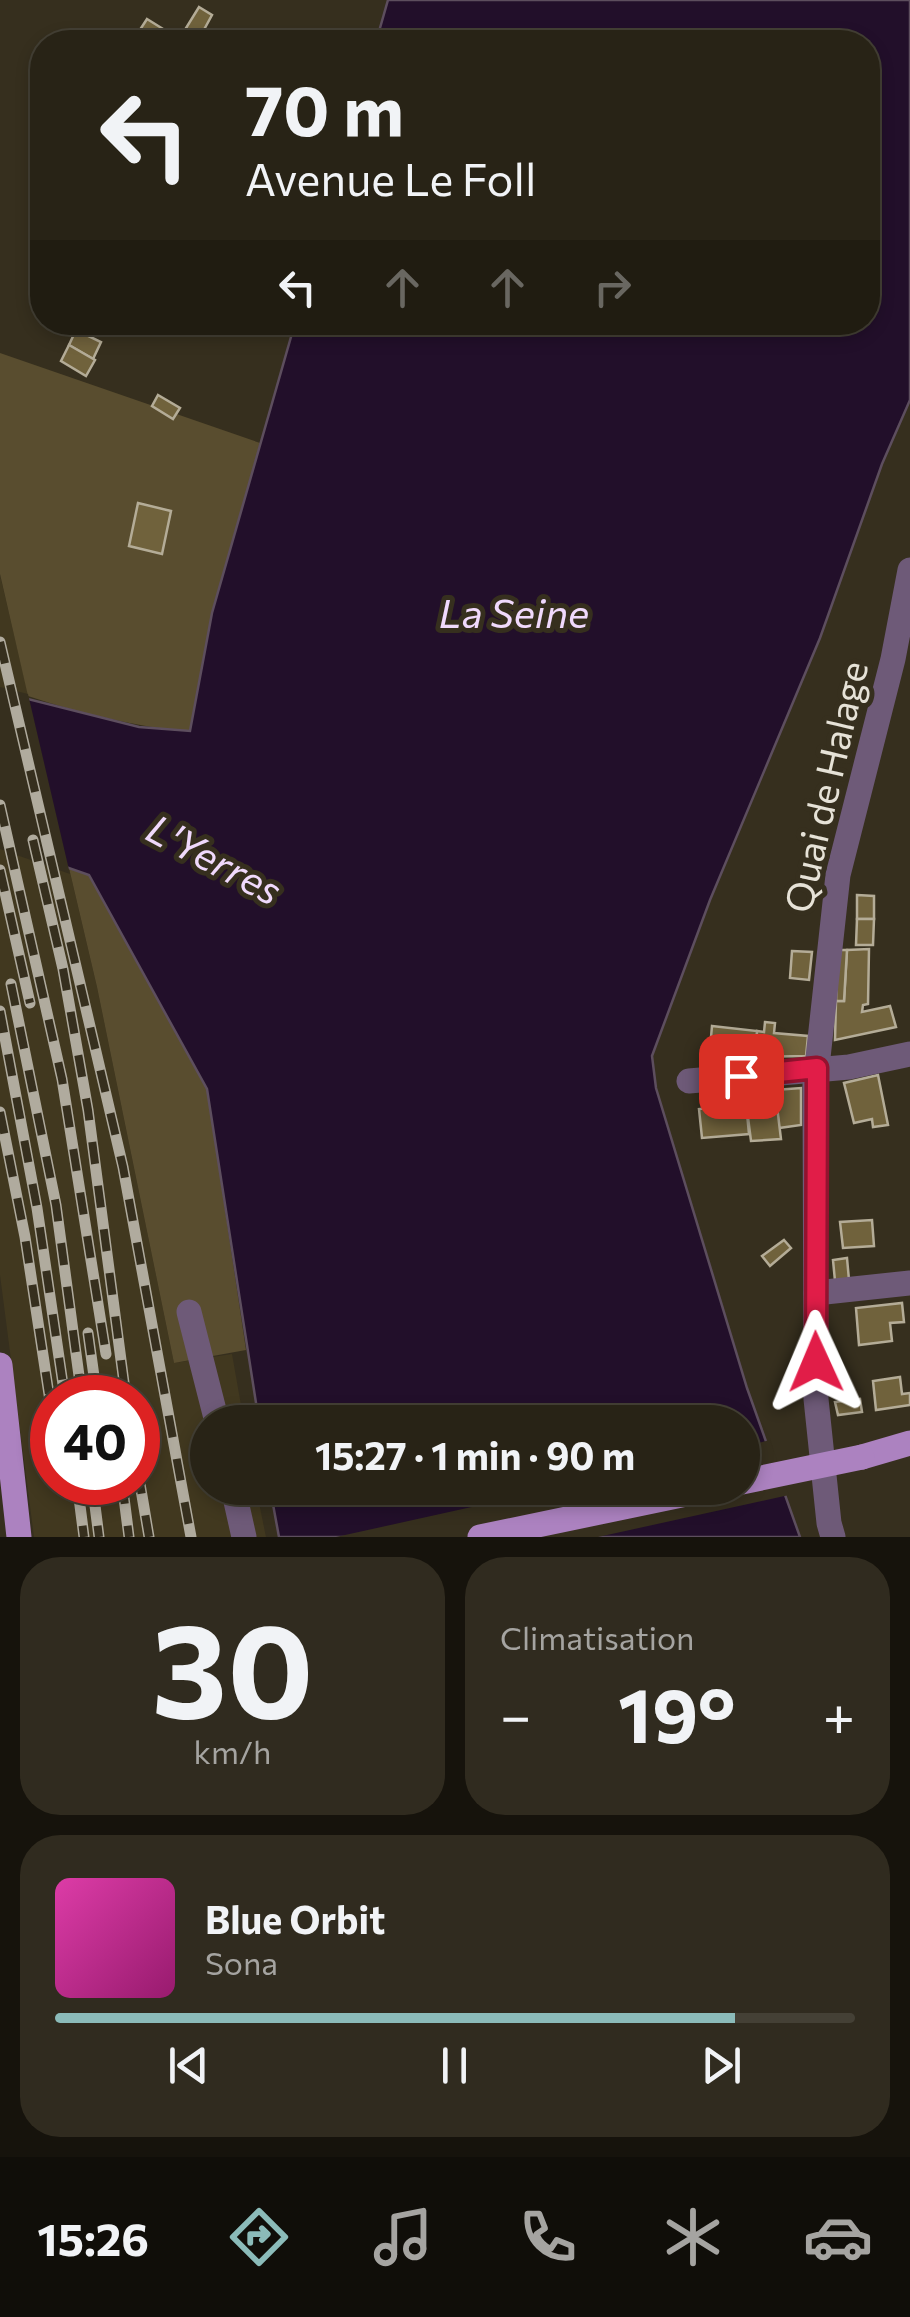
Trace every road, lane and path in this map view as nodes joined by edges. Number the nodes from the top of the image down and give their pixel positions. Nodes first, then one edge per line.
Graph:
1 (910, 570) edge
2 (910, 1054) edge
3 (817, 1068) junction
4 (689, 1081) dead end
5 (910, 1283) edge
6 (816, 1294) junction
7 (190, 1312) dead end
8 (0, 1366) edge
9 (213, 1405) edge
10 (910, 1443) edge
11 (760, 1478) edge
12 (237, 1505) edge
13 (633, 1505) edge
14 (19, 1537) edge
15 (244, 1537) edge
16 (480, 1537) edge
17 (833, 1537) edge

1 - 3 street, Quai de Halage
2 - 3 street
3 - 4 street
3 - 6 street, Quai de Halage
5 - 6 street
6 - 17 street, Quai de Halage
7 - 9 street
8 - 14 main road
10 - 11 main road, bridge
12 - 15 street
13 - 16 main road

